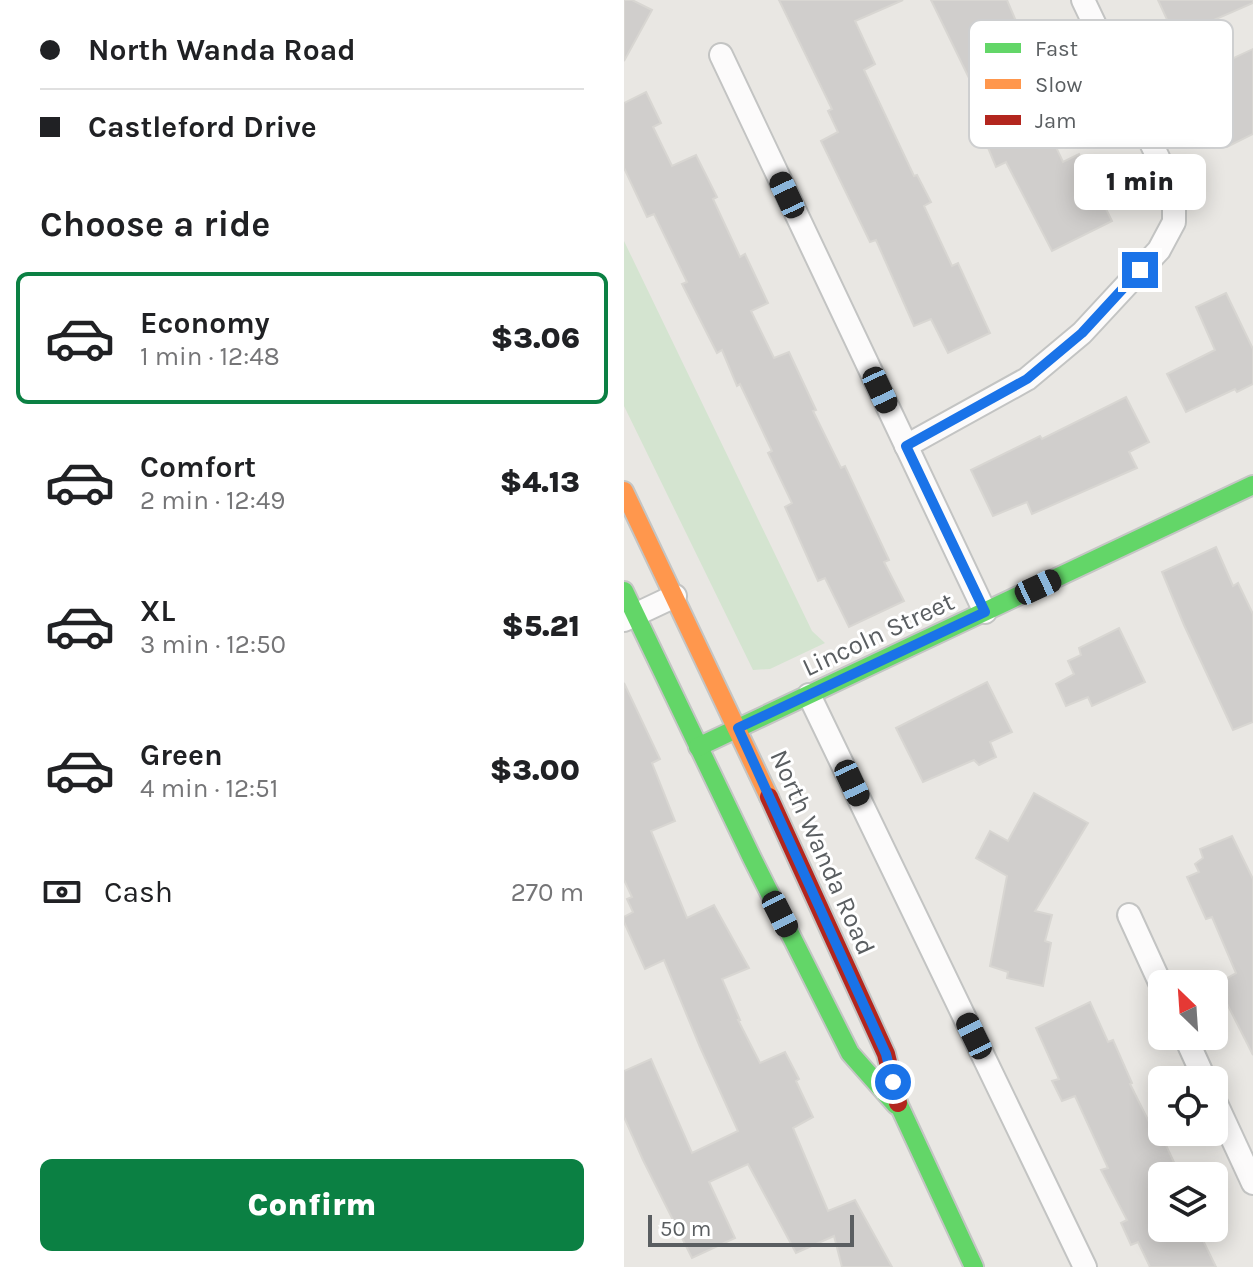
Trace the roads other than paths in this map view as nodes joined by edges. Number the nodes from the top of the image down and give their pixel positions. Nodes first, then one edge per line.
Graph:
1 (1083, 0) edge
2 (1093, 20) edge
3 (721, 55) dead end
4 (1154, 148) edge
5 (906, 446) junction
6 (1253, 485) edge
7 (624, 491) edge
8 (624, 591) edge
9 (675, 596) junction
10 (985, 612) junction
11 (630, 618) edge
12 (809, 695) junction
13 (738, 728) junction
14 (698, 747) junction
15 (1129, 915) dead end
16 (1154, 970) edge
17 (900, 1110) junction
18 (1228, 1129) edge
19 (1253, 1183) edge
20 (974, 1267) edge
21 (1085, 1267) edge

1 - 2 street
3 - 5 street
4 - 5 street
5 - 10 street
6 - 10 street, Lincoln Street
7 - 9 street, North Wanda Road
8 - 11 street, North Wanda Road
9 - 11 street
9 - 13 street, North Wanda Road
10 - 12 street, Lincoln Street
11 - 14 street, North Wanda Road
12 - 13 street, Lincoln Street
12 - 21 street
13 - 14 street, Lincoln Street
13 - 17 street, North Wanda Road
14 - 17 street, North Wanda Road
15 - 16 street
17 - 20 street, North Wanda Road
18 - 19 street

